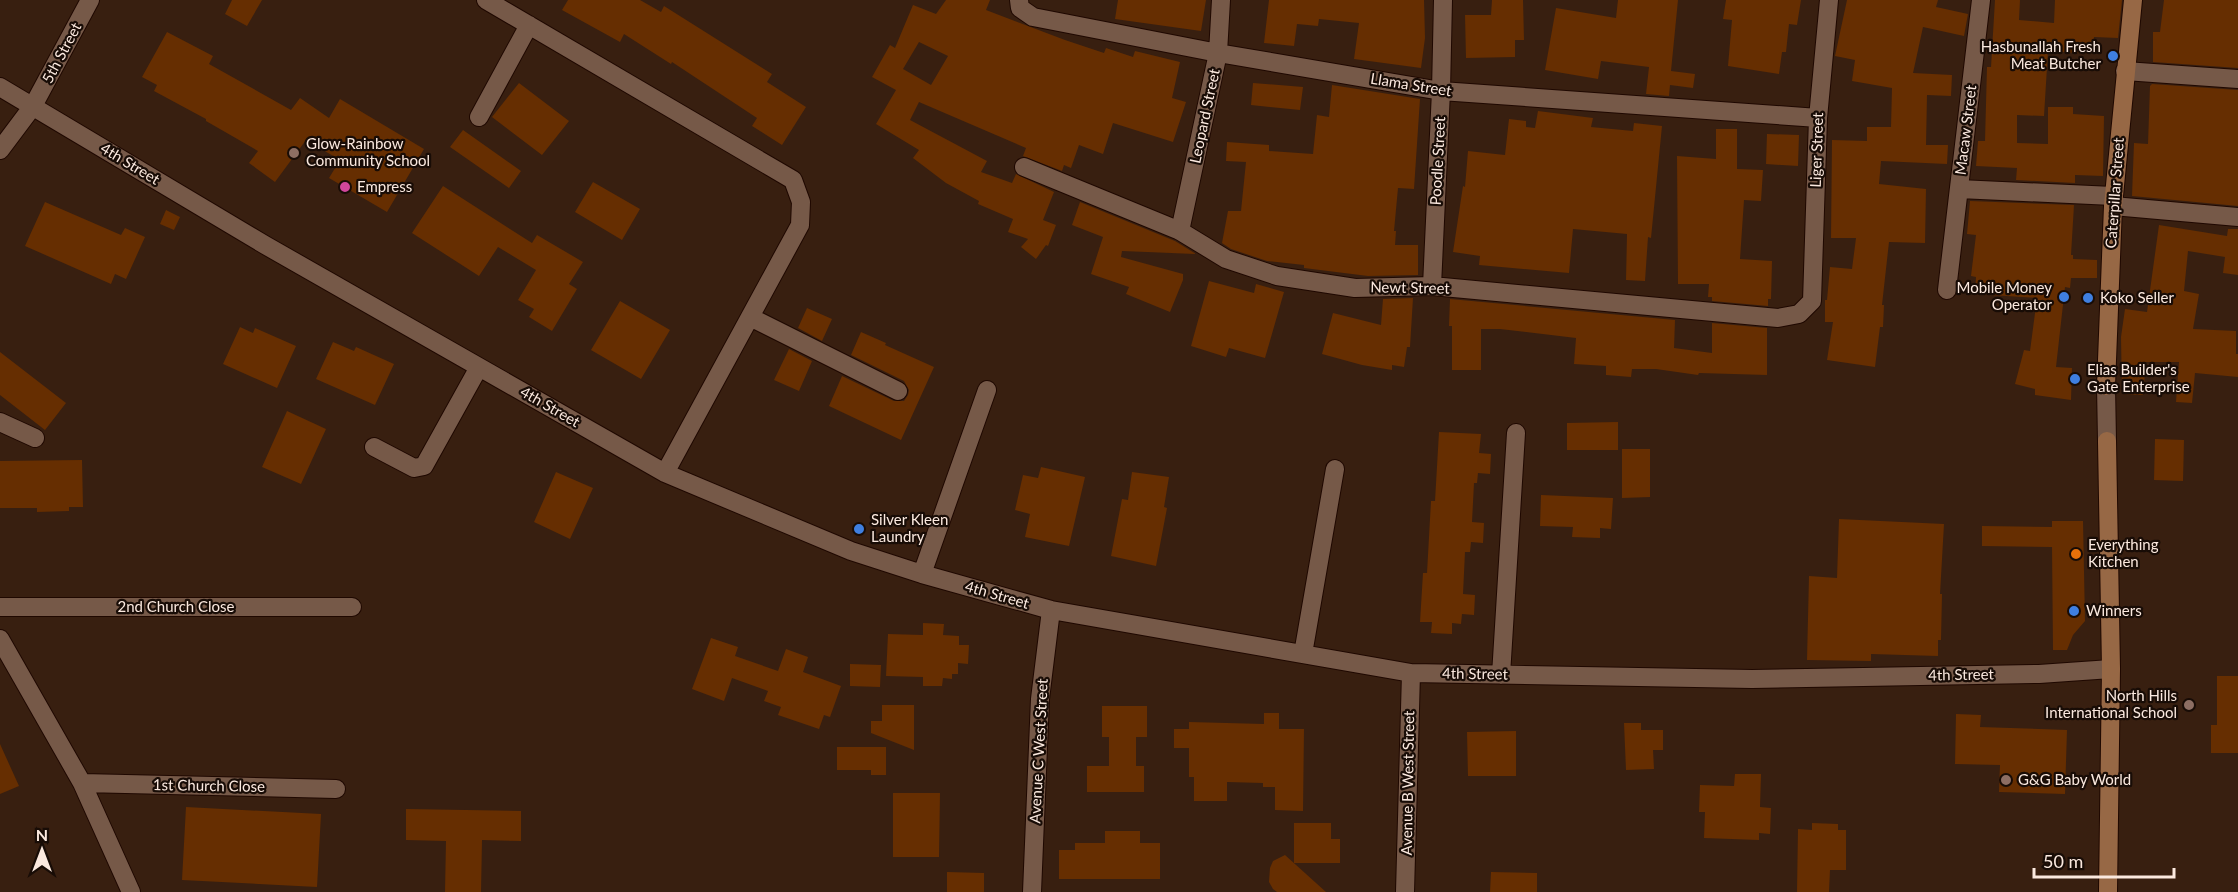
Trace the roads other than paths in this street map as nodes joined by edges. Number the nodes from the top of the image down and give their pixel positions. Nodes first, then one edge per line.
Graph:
1 (90, 0) edge
2 (486, 0) edge
3 (1019, 0) edge
4 (1221, 0) edge
5 (1443, 0) edge
6 (1829, 0) edge
7 (1981, 0) edge
8 (2133, 0) edge
9 (529, 26) junction
10 (1218, 53) junction
11 (2125, 71) junction
12 (2238, 78) edge
13 (0, 87) edge
14 (1441, 91) junction
15 (33, 106) junction
16 (480, 117) dead end
17 (1818, 118) junction
18 (0, 150) edge
19 (1024, 167) dead end
20 (1959, 189) junction
21 (2113, 201) junction
22 (2238, 217) edge
23 (1180, 231) junction
24 (1432, 286) junction
25 (1947, 290) dead end
26 (1812, 301) joint
27 (750, 317) junction
28 (480, 367) junction
29 (987, 390) dead end
30 (898, 391) dead end
31 (0, 422) edge
32 (1516, 433) dead end
33 (35, 438) dead end
34 (374, 447) dead end
35 (1335, 469) dead end
36 (665, 473) junction
37 (922, 574) junction
38 (0, 607) edge
39 (352, 607) dead end
40 (1051, 610) junction
41 (0, 639) edge
42 (1303, 654) junction
43 (2111, 669) junction
44 (1411, 673) junction
45 (1501, 675) junction
46 (82, 783) junction
47 (336, 789) dead end
48 (131, 892) edge
49 (1032, 892) edge
50 (1405, 892) edge
51 (2108, 892) edge

1 - 15 street, 5th Street
2 - 9 street
3 - 10 street, Llama Street
4 - 10 street, Leopard Street
5 - 14 street, Poodle Street
6 - 17 street, Liger Street
7 - 20 street, Macaw Street
8 - 11 street, Caterpillar Street
9 - 16 street
9 - 27 street
10 - 14 street, Llama Street
10 - 23 street, Leopard Street
11 - 12 street
11 - 21 street, Caterpillar Street
13 - 15 street, 4th Street
14 - 17 street, Llama Street
14 - 24 street, Poodle Street
15 - 18 street, 5th Street
15 - 28 street, 4th Street
17 - 26 street, Liger Street
19 - 23 street, Newt Street
20 - 21 street, Macaw Street
20 - 25 street, Macaw Street
21 - 22 street, Macaw Street
21 - 43 street, Caterpillar Street
23 - 24 street, Newt Street
24 - 26 street, Newt Street
27 - 30 street
27 - 36 street
28 - 34 street
28 - 36 street, 4th Street
29 - 37 street
31 - 33 street
32 - 45 street
35 - 42 street
36 - 37 street, 4th Street
37 - 40 street, 4th Street
38 - 39 street, 2nd Church Close
40 - 42 street, 4th Street
40 - 49 street, Avenue C West Street
41 - 46 street
42 - 44 street, 4th Street
43 - 45 street, 4th Street
43 - 51 street
44 - 45 street, 4th Street
44 - 50 street, Avenue B West Street
46 - 47 street, 1st Church Close
46 - 48 street

